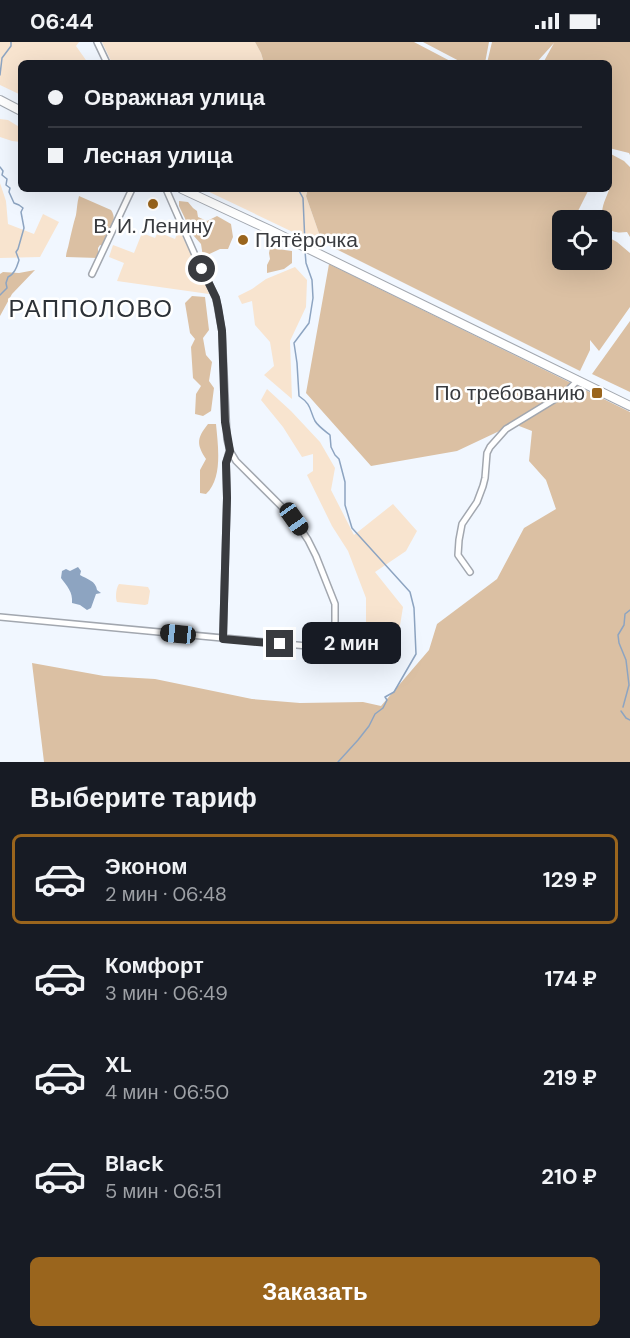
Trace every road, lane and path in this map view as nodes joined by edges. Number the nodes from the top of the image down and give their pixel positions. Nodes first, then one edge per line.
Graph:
1 (97, 42) edge
2 (106, 60) edge
3 (0, 100) edge
4 (18, 109) edge
5 (131, 192) edge
6 (167, 192) edge
7 (188, 192) edge
8 (92, 274) dead end
9 (578, 381) junction
10 (630, 406) edge
11 (230, 451) junction
12 (470, 572) dead end
13 (0, 617) edge
14 (223, 639) junction
15 (361, 646) dead end
16 (333, 648) junction

1 - 2 street
3 - 4 main road
5 - 8 street
6 - 11 street
7 - 9 main road
9 - 10 main road
9 - 12 street
11 - 14 street
11 - 16 street
13 - 14 street
14 - 16 street
15 - 16 street

